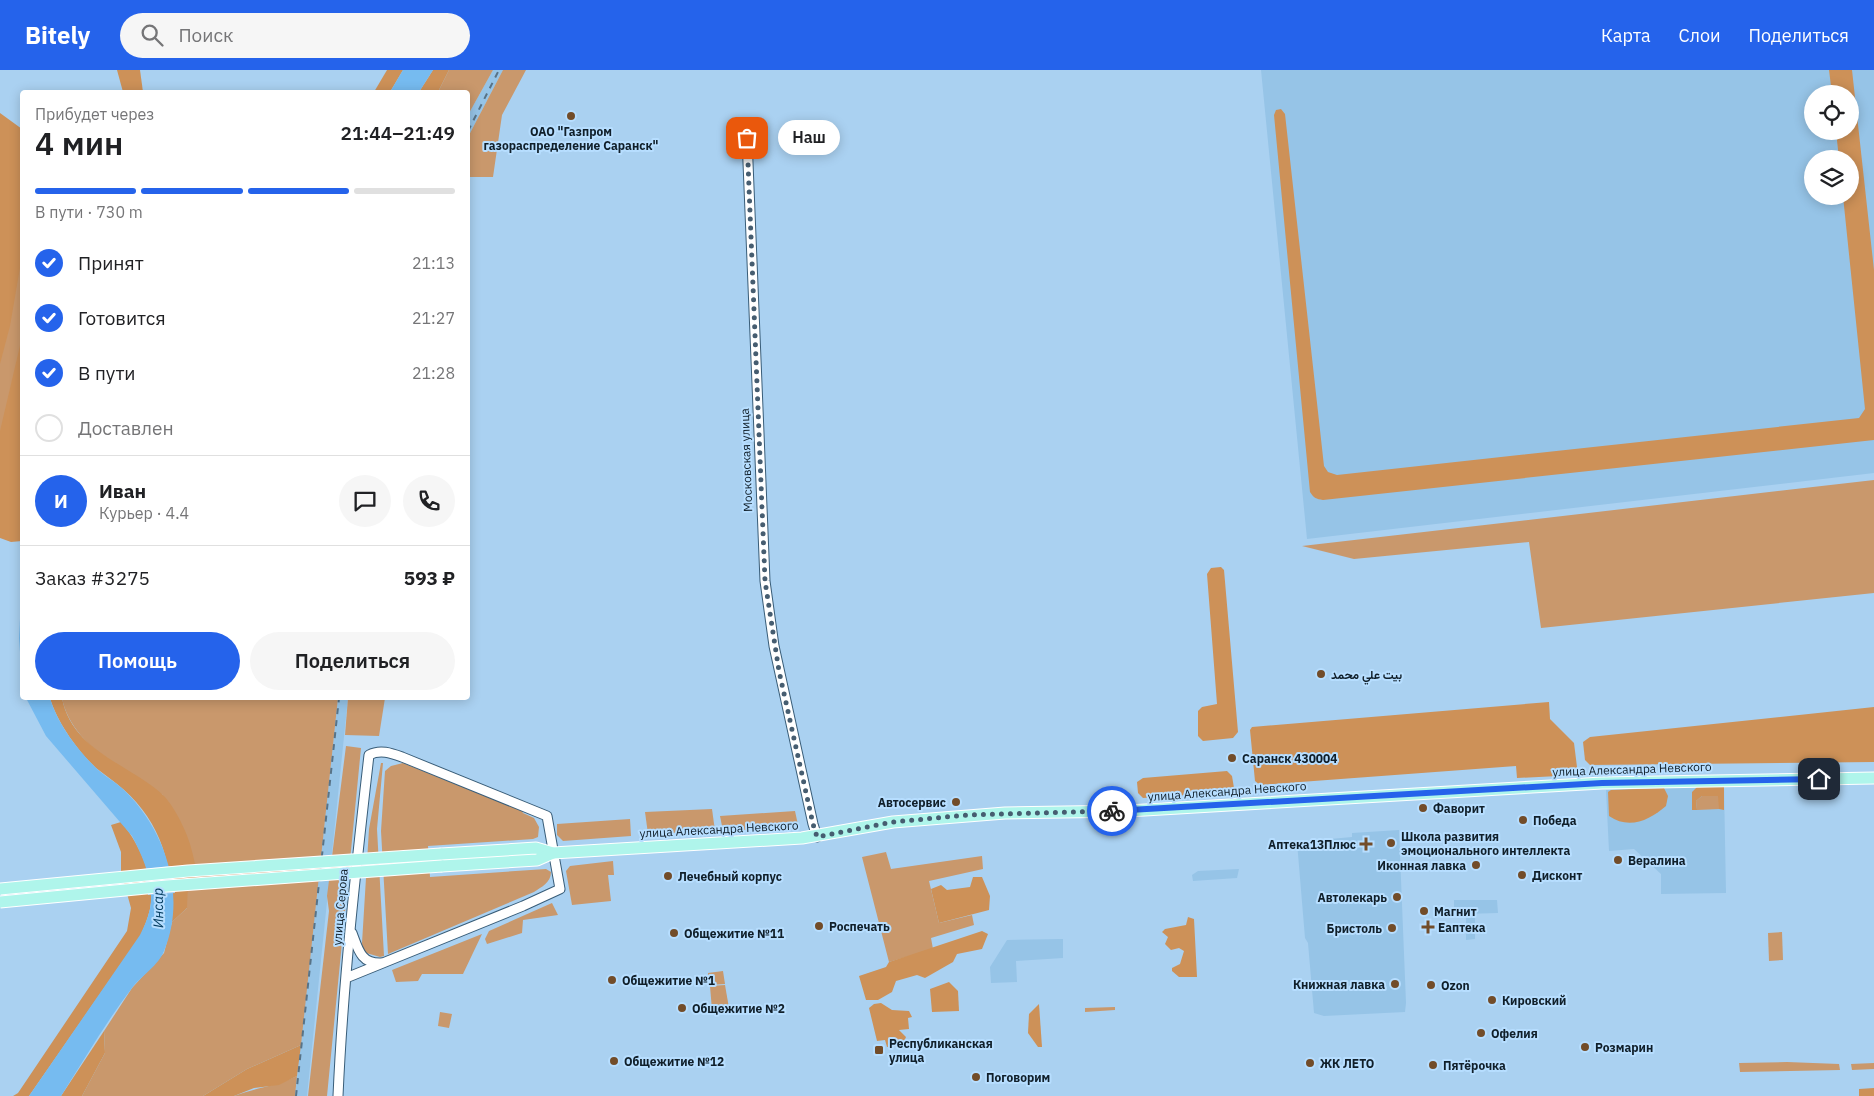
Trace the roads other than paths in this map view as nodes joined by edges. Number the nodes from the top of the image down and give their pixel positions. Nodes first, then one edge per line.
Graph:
1 (747, 138) dead end
2 (1874, 778) edge
3 (817, 837) junction
4 (553, 853) junction
5 (0, 889) edge
6 (0, 902) edge
7 (350, 929) junction
8 (386, 963) junction
9 (367, 970) junction
10 (346, 978) junction
11 (344, 999) junction
12 (338, 1096) edge

1 - 3 street, Московская улица
2 - 3 main road, улица Александра Невского
3 - 4 main road, улица Александра Невского
4 - 5 main road, bridge
4 - 6 main road, bridge
4 - 7 street, улица Серова
4 - 8 street
7 - 8 street
7 - 10 street, улица Серова
8 - 9 street
9 - 10 street
9 - 11 street
10 - 11 street, улица Серова
11 - 12 street, улица Серова

